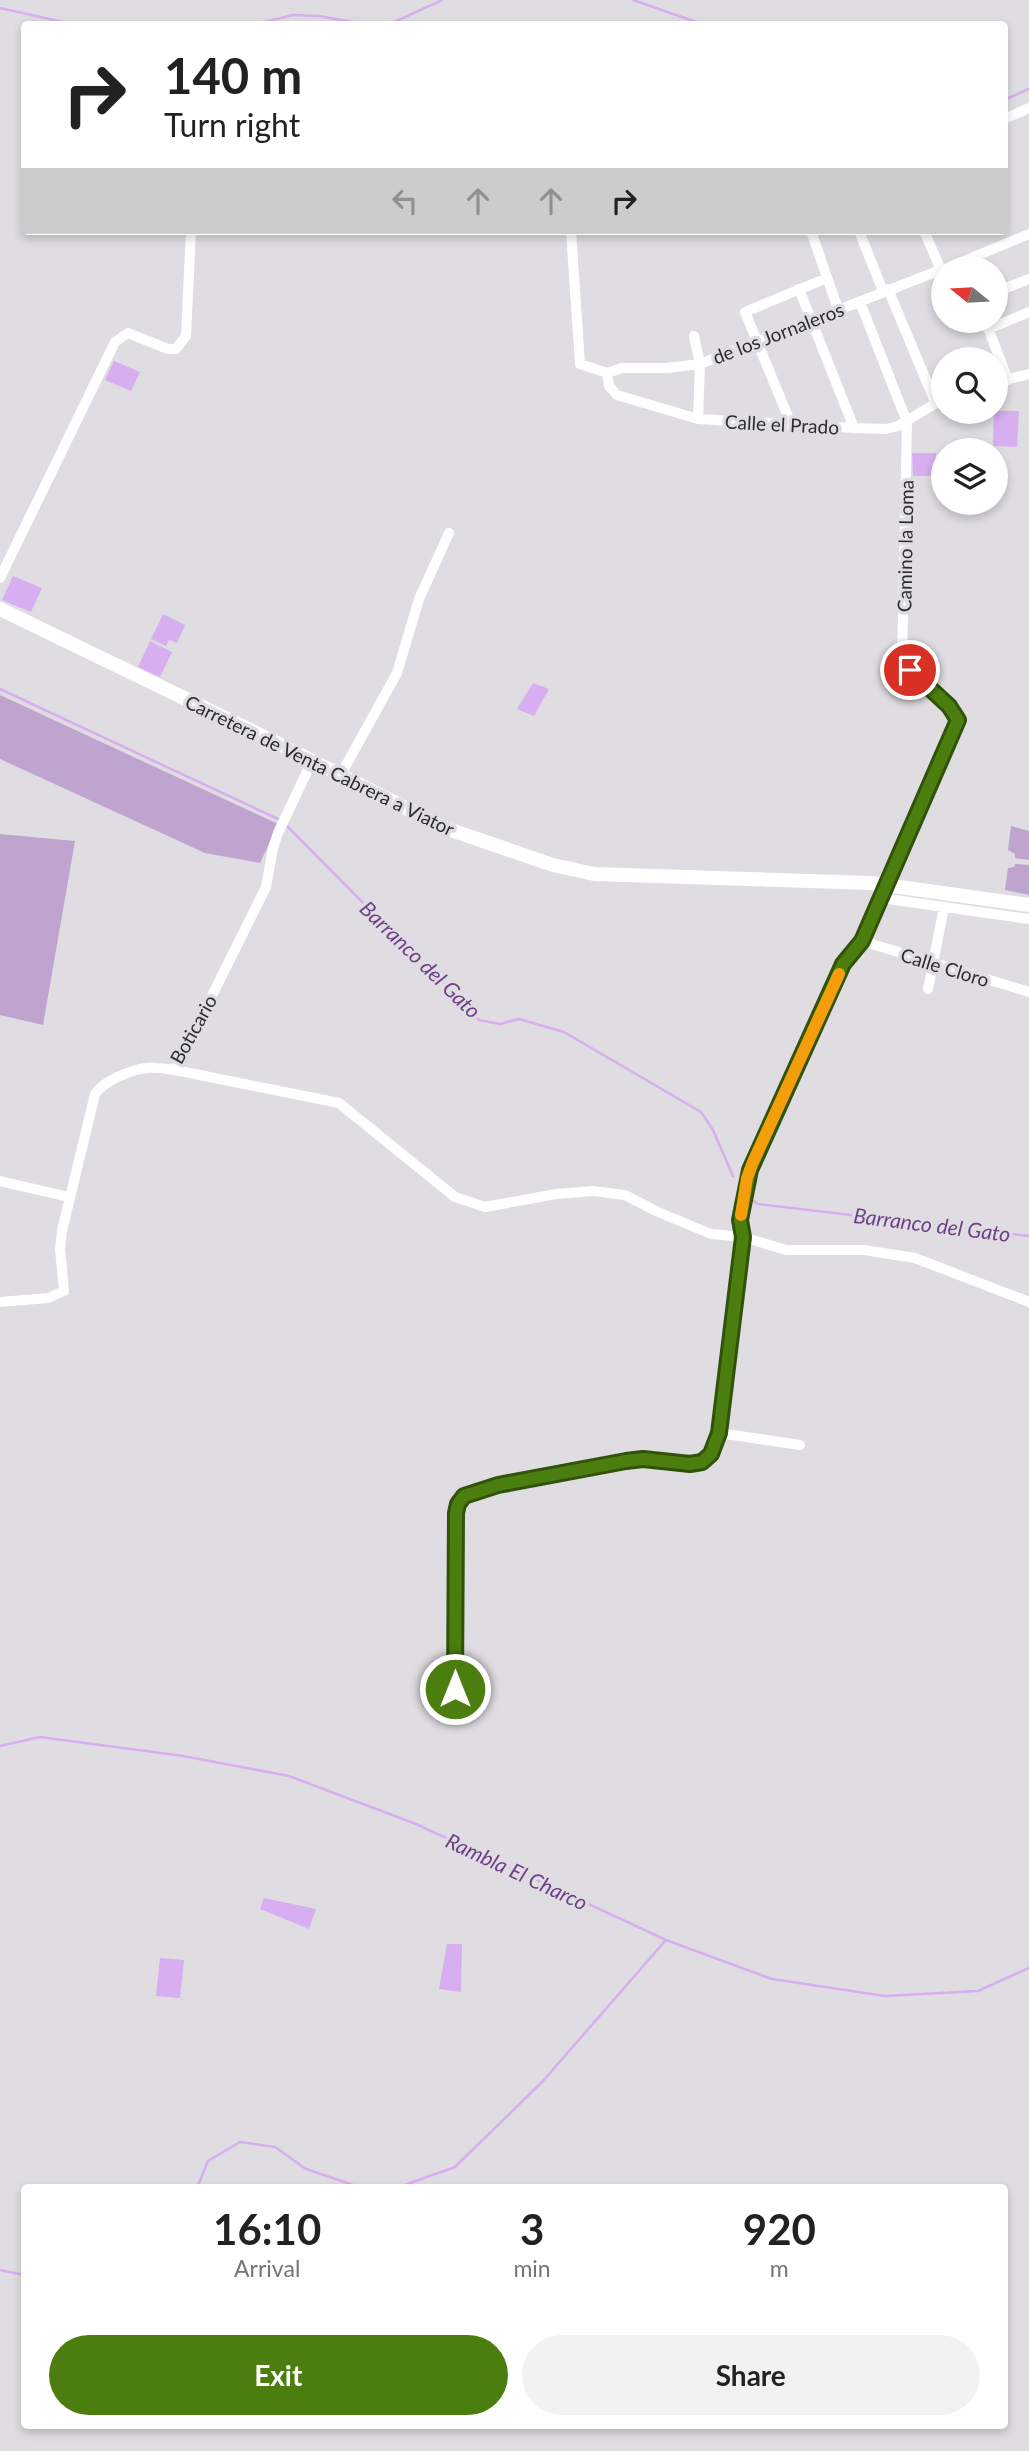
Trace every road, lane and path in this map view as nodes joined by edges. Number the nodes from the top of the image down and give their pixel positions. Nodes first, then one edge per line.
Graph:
1 (1028, 112) edge
2 (1008, 118) edge
3 (1029, 234) edge
4 (191, 235) edge
5 (571, 235) edge
6 (812, 235) edge
7 (861, 235) edge
8 (926, 235) edge
9 (937, 256) edge
10 (982, 256) edge
11 (931, 274) edge
12 (827, 278) junction
13 (1029, 279) edge
14 (1008, 287) edge
15 (799, 289) junction
16 (885, 290) junction
17 (860, 302) junction
18 (838, 309) junction
19 (1029, 312) edge
20 (1008, 318) edge
21 (811, 320) junction
22 (694, 336) dead end
23 (757, 341) junction
24 (700, 364) junction
25 (607, 373) junction
26 (1029, 374) edge
27 (1008, 380) edge
28 (931, 383) edge
29 (931, 407) edge
30 (698, 419) junction
31 (907, 422) junction
32 (791, 424) junction
33 (854, 428) junction
34 (449, 533) dead end
35 (0, 578) edge
36 (0, 609) edge
37 (312, 761) junction
38 (341, 776) junction
39 (884, 891) junction
40 (1029, 905) edge
41 (944, 907) junction
42 (1029, 919) edge
43 (862, 941) junction
44 (933, 964) junction
45 (928, 989) dead end
46 (1029, 992) edge
47 (175, 1070) junction
48 (0, 1181) edge
49 (69, 1197) junction
50 (743, 1237) junction
51 (0, 1302) edge
52 (1029, 1302) edge
53 (719, 1433) junction
54 (800, 1444) dead end
55 (455, 1689) dead end

1 - 2 street
3 - 10 street, de los Jornaleros
4 - 35 street
5 - 25 street
6 - 12 street
7 - 16 street
8 - 9 street
11 - 16 street, de los Jornaleros
12 - 15 street
12 - 18 street
13 - 14 street
15 - 21 street
15 - 23 street
16 - 17 street, de los Jornaleros
16 - 28 street
17 - 18 street, de los Jornaleros
17 - 31 street
18 - 21 street, de los Jornaleros
19 - 20 street
21 - 23 street, de los Jornaleros
21 - 33 street
22 - 24 street
23 - 24 street, de los Jornaleros
23 - 32 street
24 - 25 street, de los Jornaleros
24 - 30 street
25 - 30 street, Calle el Prado
26 - 27 street
29 - 31 street, Calle el Prado
30 - 32 street, Calle el Prado
31 - 33 street, Calle el Prado
31 - 39 street, Camino la Loma
32 - 33 street, Calle el Prado
34 - 38 street
36 - 37 street, Carretera de Venta Cabrera a Viator
37 - 38 street, Carretera de Venta Cabrera a Viator
37 - 47 street, Boticario
38 - 39 street, Carretera de Venta Cabrera a Viator
39 - 40 street, Carretera de Venta Cabrera a Viator
39 - 41 street
39 - 43 street
41 - 42 street
41 - 44 street
43 - 44 street, Calle Cloro
43 - 50 street
44 - 45 street
44 - 46 street, Calle Cloro
47 - 49 street, Boticario
47 - 50 street
48 - 49 street
49 - 51 street, Boticario
50 - 52 street
50 - 53 street
53 - 54 street
53 - 55 street

